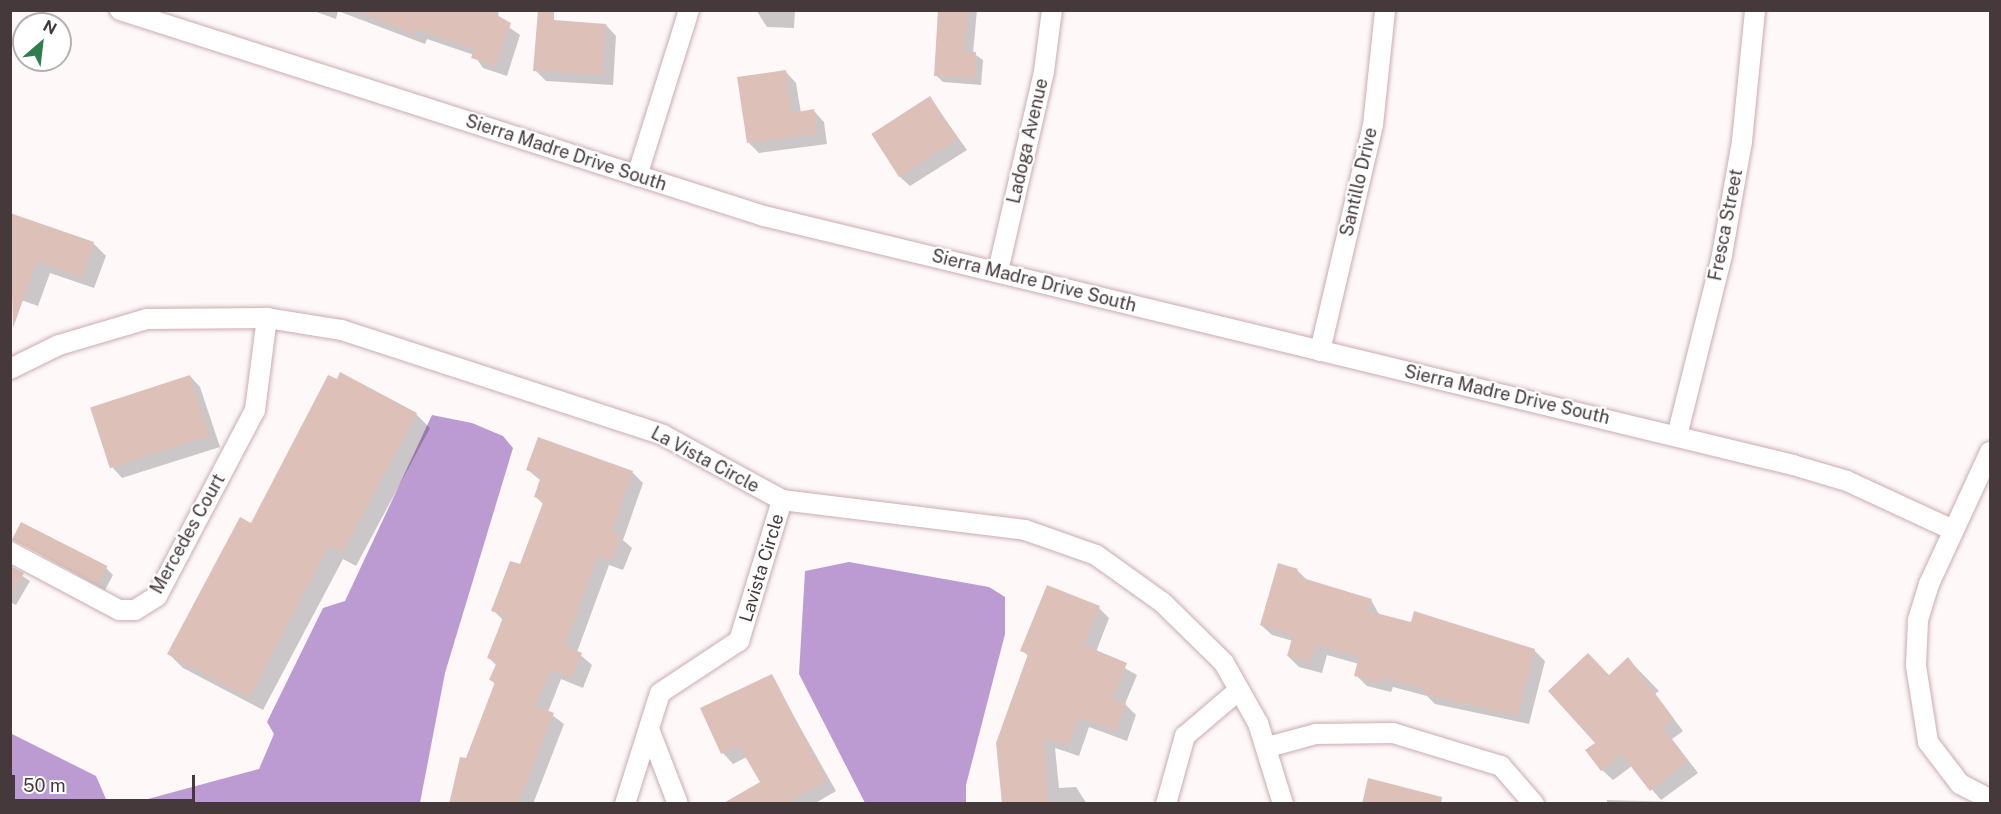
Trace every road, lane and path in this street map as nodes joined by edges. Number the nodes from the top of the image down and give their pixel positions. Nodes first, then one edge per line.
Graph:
1 (120, 10) edge
2 (689, 10) edge
3 (1052, 10) edge
4 (1384, 10) edge
5 (1755, 10) edge
6 (638, 176) junction
7 (998, 271) junction
8 (267, 318) junction
9 (1320, 351) junction
10 (10, 369) edge
11 (1677, 436) junction
12 (1990, 452) edge
13 (783, 500) junction
14 (1953, 530) junction
15 (10, 552) edge
16 (1239, 690) junction
17 (649, 729) junction
18 (1268, 747) junction
19 (1988, 798) edge
20 (625, 804) edge
21 (678, 804) edge
22 (1166, 804) edge
23 (1283, 804) edge
24 (1534, 804) edge

1 - 6 street, Sierra Madre Drive South
2 - 6 street
3 - 7 street, Ladoga Avenue
4 - 9 street, Santillo Drive
5 - 11 street, Fresca Street
6 - 7 street, Sierra Madre Drive South
7 - 9 street, Sierra Madre Drive South
8 - 10 street, La Vista Circle
8 - 13 street, La Vista Circle
8 - 15 street, Mercedes Court
9 - 11 street, Sierra Madre Drive South
11 - 14 street, Sierra Madre Drive South
12 - 14 street
13 - 16 street, La Vista Circle
13 - 17 street, Lavista Circle
14 - 19 street
16 - 18 street, La Vista Circle
16 - 22 street
17 - 20 street, Lavista Circle
17 - 21 street
18 - 23 street, La Vista Circle
18 - 24 street

